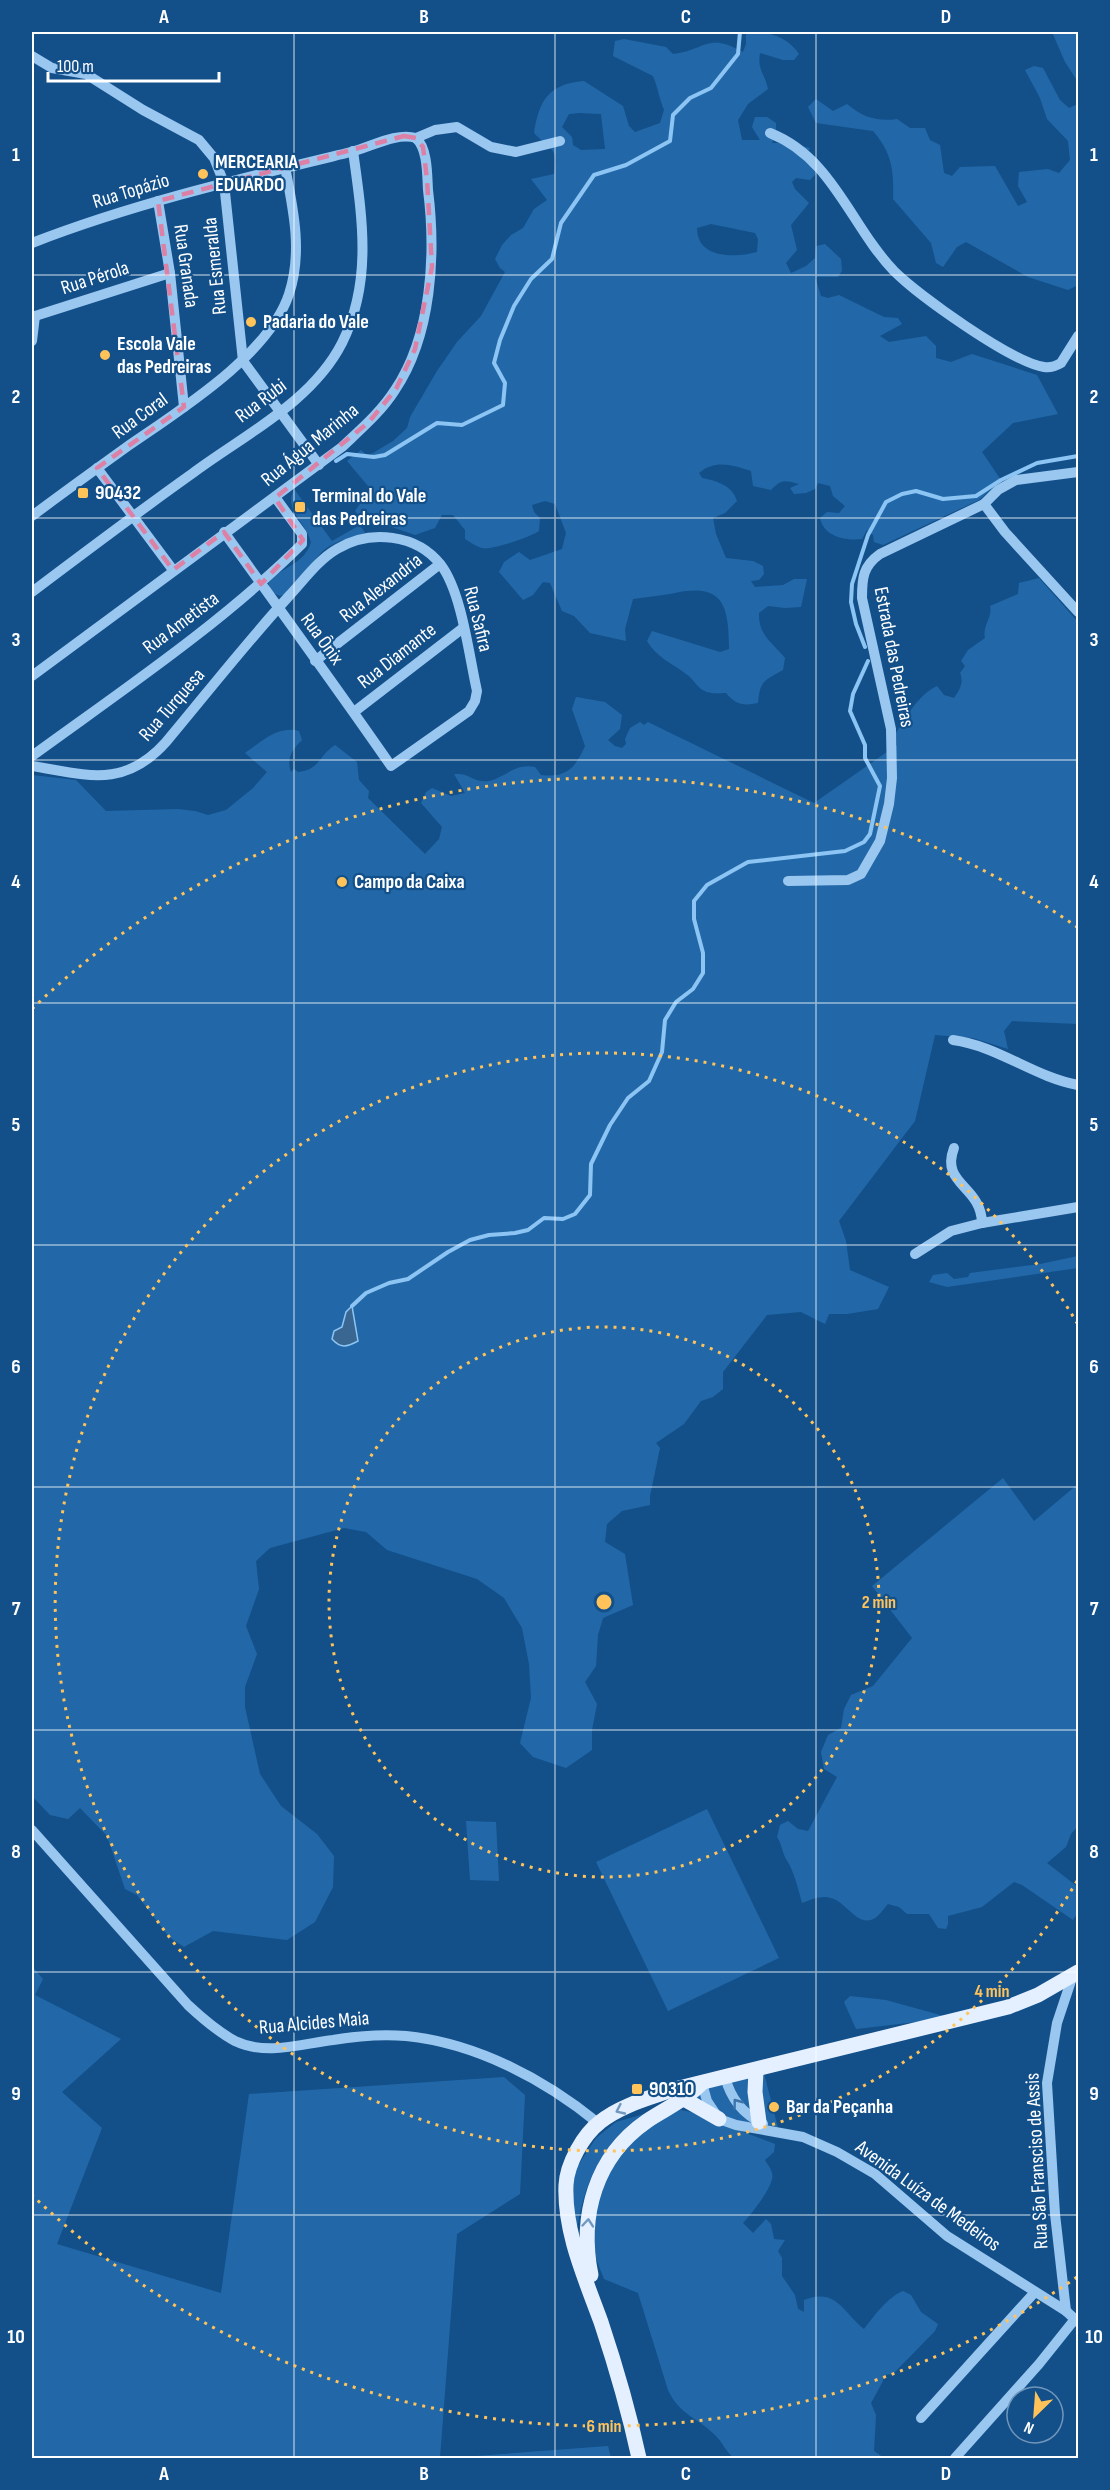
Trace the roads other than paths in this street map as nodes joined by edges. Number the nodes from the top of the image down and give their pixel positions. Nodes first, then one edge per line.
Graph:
1 (32, 56) edge
2 (770, 134) dead end
3 (416, 138) junction
4 (560, 141) dead end
5 (353, 151) junction
6 (285, 167) junction
7 (224, 183) junction
8 (158, 201) junction
9 (32, 243) edge
10 (170, 273) junction
11 (33, 316) edge
12 (1078, 336) edge
13 (32, 341) edge
14 (243, 361) junction
15 (184, 406) junction
16 (281, 411) junction
17 (319, 465) junction
18 (97, 468) junction
19 (1078, 472) edge
20 (275, 498) junction
21 (984, 504) junction
22 (32, 516) edge
23 (133, 517) junction
24 (224, 532) junction
25 (440, 564) junction
26 (173, 570) junction
27 (261, 584) junction
28 (32, 591) edge
29 (278, 608) junction
30 (1078, 612) edge
31 (463, 628) junction
32 (315, 661) junction
33 (32, 676) edge
34 (354, 712) junction
35 (32, 756) edge
36 (32, 766) edge
37 (391, 766) joint
38 (788, 881) dead end
39 (953, 1040) dead end
40 (1078, 1085) edge
41 (954, 1148) dead end
42 (1078, 1207) edge
43 (982, 1223) junction
44 (915, 1254) dead end
45 (32, 1830) edge
46 (1076, 1974) edge
47 (756, 2070) junction
48 (725, 2077) junction
49 (702, 2083) junction
50 (684, 2099) junction
51 (719, 2119) junction
52 (759, 2122) junction
53 (598, 2123) junction
54 (779, 2132) junction
55 (1035, 2292) junction
56 (1066, 2311) junction
57 (1077, 2320) edge
58 (601, 2322) junction
59 (921, 2418) dead end
60 (639, 2458) edge
61 (956, 2458) edge

1 - 7 street, Rua Esmeralda
2 - 12 street
3 - 4 street, Rua Topázio
3 - 5 street, Rua Topázio
3 - 17 street, Rua Água Marinha
5 - 6 street, Rua Topázio
5 - 16 street, Rua Rubi
6 - 7 street, Rua Topázio
6 - 14 street, Rua Coral
7 - 8 street, Rua Topázio
7 - 14 street, Rua Esmeralda
8 - 9 street, Rua Topázio
8 - 10 street, Rua Granada
10 - 11 street, Rua Pérola
10 - 15 street, Rua Granada
11 - 13 street
14 - 15 street, Rua Coral
14 - 16 street
15 - 18 street, Rua Coral
16 - 17 street
16 - 23 street, Rua Rubi
17 - 20 street, Rua Água Marinha
18 - 22 street, Rua Coral
18 - 23 street
19 - 21 street, Estrada das Pedreiras
20 - 24 street, Rua Água Marinha
20 - 27 street, Rua Ametista
21 - 30 street
21 - 38 street, Estrada das Pedreiras
23 - 26 street
23 - 28 street, Rua Rubi
24 - 26 street, Rua Água Marinha
24 - 27 street, Rua Ônix
25 - 29 street, Rua Safira
25 - 31 street, Rua Safira
25 - 32 street, Rua Alexandria
26 - 33 street, Rua Água Marinha
27 - 29 street, Rua Ônix
27 - 35 street, Rua Ametista
29 - 32 street, Rua Ônix
29 - 36 street, Rua Turquesa
31 - 34 street, Rua Diamante
31 - 37 street, Rua Safira
32 - 34 street, Rua Ônix
34 - 37 street, Rua Ônix
39 - 40 street
41 - 43 street
42 - 43 street
43 - 44 street
45 - 53 street, Rua Alcides Maia
46 - 47 main road
46 - 56 street, Rua São Fransciso de Assis
47 - 48 main road
47 - 52 main road
48 - 49 main road
52 -> 48 street
49 - 50 main road
49 - 51 street
49 -> 53 main road
50 - 51 main road
58 -> 50 main road
51 - 54 street
52 - 54 street
53 - 58 main road
54 - 55 street, Avenida Luíza de Medeiros
55 - 56 street, Avenida Luíza de Medeiros
55 - 59 street
56 - 57 street, Avenida Luíza de Medeiros
57 - 61 street
58 - 60 main road

